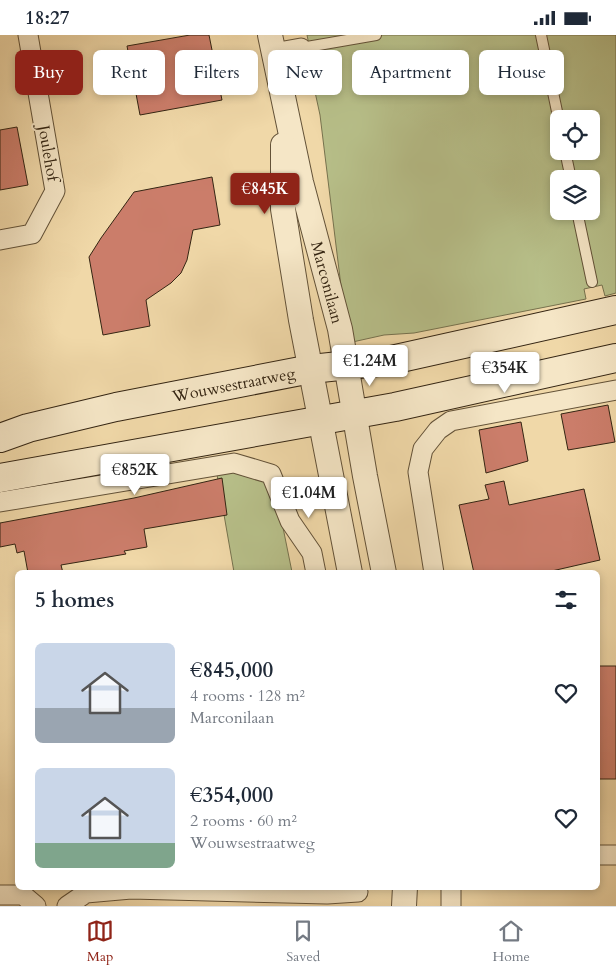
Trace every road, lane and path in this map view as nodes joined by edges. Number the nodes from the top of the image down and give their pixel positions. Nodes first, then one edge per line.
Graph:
1 (28, 35) edge
2 (376, 35) edge
3 (541, 35) edge
4 (272, 44) edge
5 (301, 48) joint
6 (557, 110) edge
7 (579, 220) edge
8 (0, 241) edge
9 (592, 282) dead end
10 (616, 310) edge
11 (616, 358) edge
12 (347, 366) junction
13 (311, 369) junction
14 (616, 391) edge
15 (355, 415) junction
16 (321, 421) junction
17 (0, 437) edge
18 (0, 478) edge
19 (0, 502) edge
20 (315, 570) edge
21 (349, 570) edge
22 (383, 570) edge
23 (434, 570) edge
24 (600, 855) edge
25 (616, 855) edge
26 (120, 890) edge
27 (170, 890) edge
28 (405, 890) edge
29 (451, 890) edge
30 (0, 895) edge
31 (358, 895) edge
32 (68, 905) edge
33 (36, 906) edge
34 (404, 906) edge
35 (451, 906) edge

1 - 8 street, Joulehof
2 - 5 lane
3 - 6 lane
4 - 5 street
4 - 12 street, Marconilaan
4 - 13 street, Marconilaan
7 - 9 lane
10 - 12 main road, Wouwsestraatweg
11 - 15 main road
12 - 13 main road, Wouwsestraatweg
12 - 15 street, Marconilaan
13 - 16 street, Marconilaan
13 - 17 main road, Wouwsestraatweg
14 - 23 street
15 - 16 main road
15 - 22 street, Marconilaan
16 - 18 main road
16 - 21 street, Marconilaan
19 - 20 street
24 - 25 street
26 - 32 street
27 - 31 street
28 - 34 street
29 - 35 street
30 - 33 street

